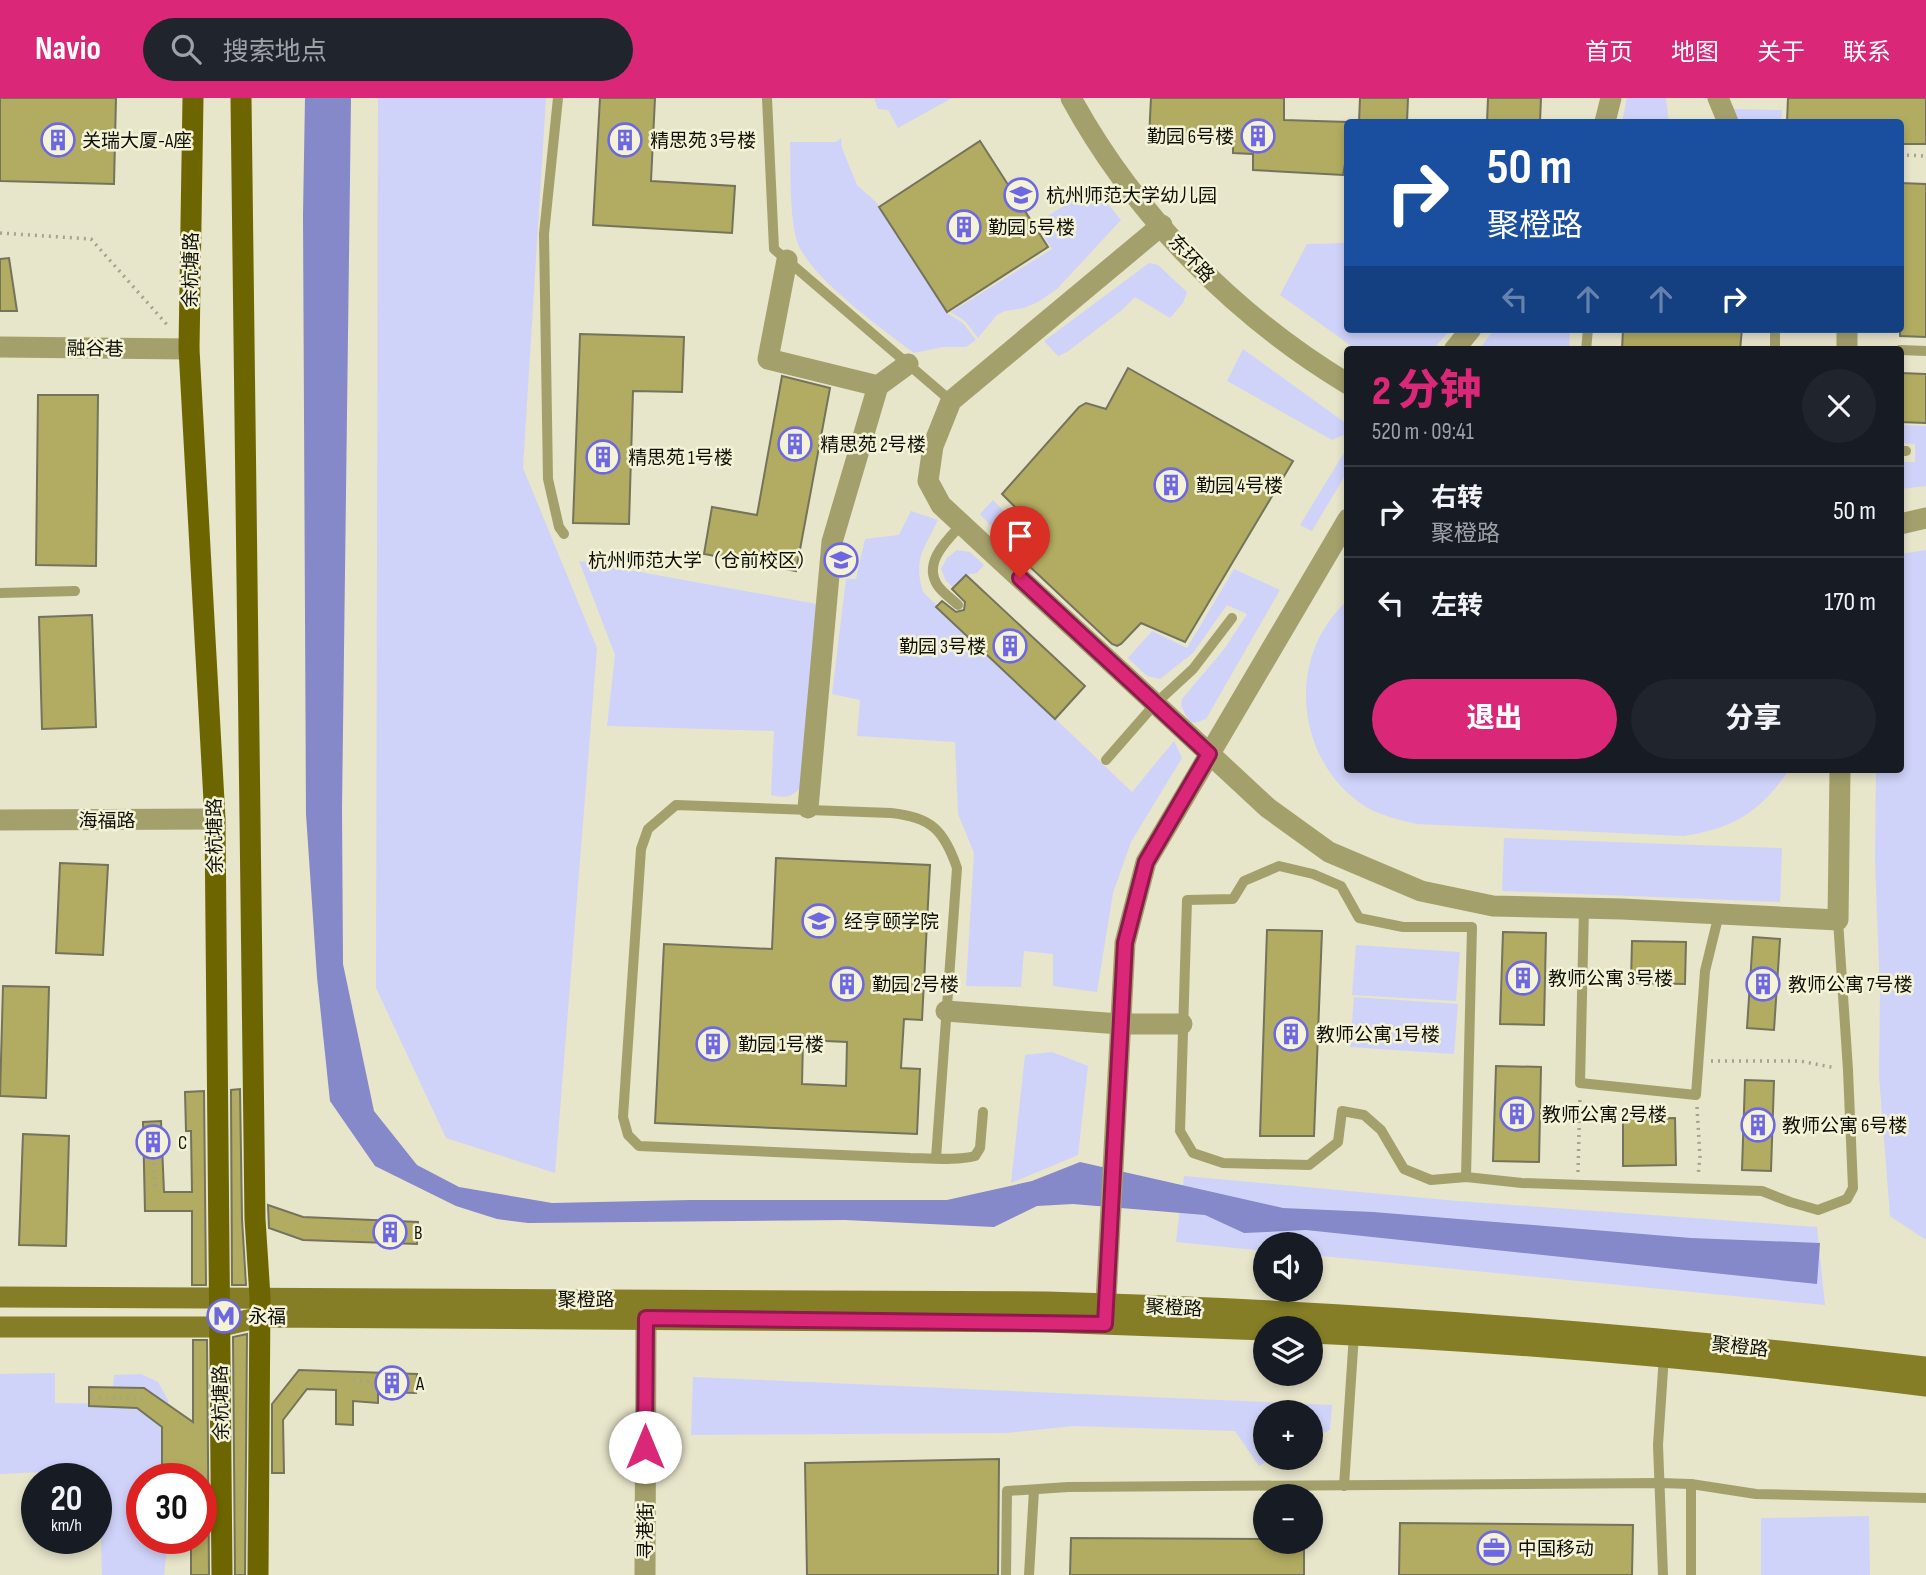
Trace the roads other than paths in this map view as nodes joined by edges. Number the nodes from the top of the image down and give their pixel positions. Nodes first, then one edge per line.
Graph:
1 (193, 98) edge
2 (240, 98) edge
3 (558, 98) edge
4 (766, 98) edge
5 (1071, 98) edge
6 (1611, 98) edge
7 (1718, 98) edge
8 (1606, 119) edge
9 (1727, 119) edge
10 (1162, 225) junction
11 (787, 260) junction
12 (0, 347) edge
13 (189, 349) junction
14 (1904, 350) edge
15 (1926, 351) edge
16 (908, 364) junction
17 (1344, 382) edge
18 (878, 386) junction
19 (951, 401) junction
20 (1926, 518) edge
21 (1904, 523) edge
22 (962, 524) junction
23 (1344, 526) edge
24 (564, 534) dead end
25 (75, 592) dead end
26 (0, 593) edge
27 (958, 605) dead end
28 (1232, 618) dead end
29 (1155, 704) junction
30 (1209, 754) junction
31 (1106, 760) dead end
32 (1840, 773) edge
33 (808, 808) junction
34 (215, 819) junction
35 (0, 820) edge
36 (1329, 852) junction
37 (1318, 876) junction
38 (1479, 903) junction
39 (1584, 908) junction
40 (1719, 914) junction
41 (1838, 920) junction
42 (1472, 927) junction
43 (946, 1011) junction
44 (1120, 1024) junction
45 (1182, 1024) junction
46 (983, 1112) dead end
47 (936, 1158) junction
48 (1466, 1177) junction
49 (0, 1297) edge
50 (218, 1297) junction
51 (260, 1307) junction
52 (1106, 1314) junction
53 (646, 1318) junction
54 (218, 1326) junction
55 (1354, 1326) junction
56 (0, 1327) edge
57 (1253, 1330) edge
58 (1323, 1330) edge
59 (1664, 1348) junction
60 (1926, 1367) edge
61 (1926, 1386) edge
62 (1660, 1483) junction
63 (1691, 1484) junction
64 (1344, 1486) junction
65 (1034, 1490) junction
66 (1926, 1498) edge
67 (222, 1575) edge
68 (258, 1575) edge
69 (645, 1575) edge
70 (1006, 1575) edge
71 (1029, 1575) edge
72 (1663, 1575) edge
73 (1691, 1575) edge

1 - 13 main road, 余杭塘路
2 - 51 main road, 余杭塘路
3 - 24 lane
4 - 11 lane
5 - 10 street, 东环路
6 - 8 street
7 - 9 street
10 - 17 street, 东环路
10 - 19 street
11 - 16 lane
11 - 18 street
12 - 13 street, 融谷巷
13 - 34 main road, 余杭塘路
14 - 15 lane
16 - 18 street
16 - 19 lane
18 - 33 street
19 - 22 street
20 - 21 street
22 - 27 lane
22 - 29 street
23 - 30 street
25 - 26 lane
28 - 29 lane
29 - 30 street
29 - 31 lane
30 - 36 street
30 - 44 street
32 - 41 street
33 - 43 lane
33 - 47 lane
34 - 35 street, 海福路
34 - 50 main road, 余杭塘路
36 - 37 lane
36 - 38 street
37 - 42 lane
37 - 45 lane
38 - 39 street
38 - 42 lane
39 - 40 street
39 - 40 lane
40 - 41 street
41 - 48 lane
42 - 48 lane
43 - 44 street
43 - 47 lane
44 - 45 street
44 - 52 street
45 - 48 lane
46 - 47 lane
49 - 50 street, 聚橙路
50 - 51 street, 聚橙路
50 - 54 main road, 余杭塘路
51 - 52 street, 聚橙路
51 - 53 street, 聚橙路
51 - 54 street, 聚橙路
51 - 68 main road, 余杭塘路
52 - 53 street, 聚橙路
52 - 55 street, 聚橙路
52 - 57 street, 聚橙路
53 - 69 street, 寻港街
54 - 56 street, 聚橙路
54 - 67 main road, 余杭塘路
55 - 58 street, 聚橙路
55 - 59 street, 聚橙路
55 - 64 lane
59 - 60 street, 聚橙路
59 - 61 street, 聚橙路
59 - 62 lane
62 - 63 lane
62 - 64 lane
62 - 72 lane
63 - 66 lane
63 - 73 lane
64 - 65 lane
65 - 70 lane
65 - 71 lane

